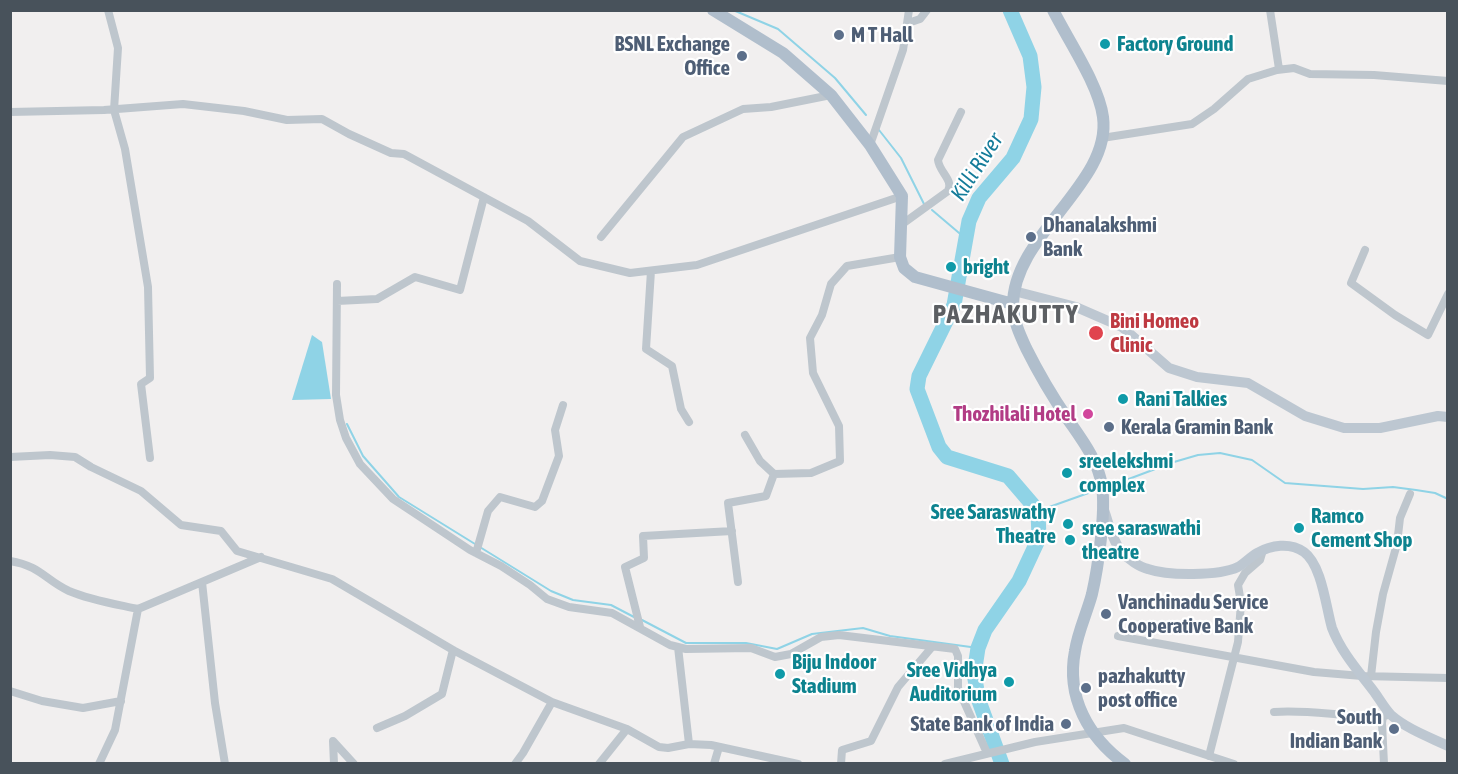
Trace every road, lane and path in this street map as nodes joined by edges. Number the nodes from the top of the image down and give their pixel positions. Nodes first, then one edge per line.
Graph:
1 (108, 10) edge
2 (713, 10) edge
3 (909, 10) edge
4 (927, 10) edge
5 (1053, 10) edge
6 (1270, 10) edge
7 (908, 23) junction
8 (1279, 69) junction
9 (1448, 81) edge
10 (831, 95) junction
11 (114, 110) junction
12 (10, 112) edge
13 (961, 112) dead end
14 (1102, 138) junction
15 (870, 145) junction
16 (902, 196) junction
17 (484, 197) junction
18 (901, 225) junction
19 (601, 237) dead end
20 (1365, 250) dead end
21 (900, 257) junction
22 (651, 271) junction
23 (337, 284) dead end
24 (1448, 294) edge
25 (1013, 298) junction
26 (337, 301) junction
27 (563, 405) dead end
28 (1448, 417) edge
29 (689, 422) dead end
30 (745, 435) dead end
31 (10, 457) edge
32 (150, 458) dead end
33 (774, 474) junction
34 (1410, 494) dead end
35 (1103, 505) junction
36 (732, 531) junction
37 (1263, 550) junction
38 (476, 554) junction
39 (261, 557) junction
40 (10, 561) edge
41 (202, 582) junction
42 (738, 582) dead end
43 (138, 609) junction
44 (640, 627) junction
45 (1118, 636) dead end
46 (678, 647) junction
47 (932, 647) junction
48 (453, 650) junction
49 (1233, 657) junction
50 (1366, 676) junction
51 (1448, 678) edge
52 (10, 691) edge
53 (121, 701) junction
54 (552, 702) junction
55 (1274, 712) dead end
56 (1387, 716) junction
57 (377, 728) dead end
58 (627, 729) junction
59 (1096, 734) junction
60 (689, 744) junction
61 (1448, 746) edge
62 (719, 747) junction
63 (988, 753) junction
64 (1209, 756) junction
65 (975, 760) edge
66 (99, 764) edge
67 (225, 764) edge
68 (334, 764) edge
69 (354, 764) edge
70 (515, 764) edge
71 (599, 764) edge
72 (714, 764) edge
73 (798, 764) edge
74 (841, 764) edge
75 (945, 764) edge
76 (1125, 764) edge
77 (1234, 764) edge
78 (1384, 764) edge

1 - 11 street
2 - 10 main road
3 - 7 street
4 - 7 street
5 - 14 main road
6 - 8 street
7 - 15 street
8 - 9 street
8 - 14 street
10 - 15 main road
10 - 19 street
11 - 12 street
11 - 17 street
11 - 32 street
13 - 18 street
14 - 25 main road
15 - 16 main road
16 - 18 main road
16 - 22 street
17 - 22 street
17 - 26 street
18 - 21 main road
20 - 24 street
21 - 25 main road
21 - 33 street
22 - 29 street
23 - 26 street
25 - 28 main road
25 - 35 main road
26 - 38 street
27 - 38 street
30 - 33 street
31 - 39 street
33 - 36 street
34 - 50 street
35 - 37 main road
35 - 59 main road
36 - 42 street
36 - 44 street
37 - 49 street
37 - 50 main road
38 - 44 street
39 - 41 street
39 - 48 street
40 - 43 street
41 - 43 street
41 - 67 street
43 - 53 street
44 - 46 street
45 - 49 street
46 - 47 street
46 - 60 street
47 - 63 street
47 - 74 street
48 - 54 street
48 - 57 street
49 - 50 street
49 - 64 street
50 - 51 street
50 - 56 main road
52 - 53 street
53 - 66 street
54 - 58 street
54 - 70 street
55 - 56 street
56 - 61 main road
56 - 78 street
58 - 60 street
58 - 71 street
59 - 63 street
59 - 64 street
59 - 76 main road
60 - 62 street
62 - 72 street
62 - 73 street
63 - 65 street
64 - 77 street
65 - 75 street
68 - 69 street

